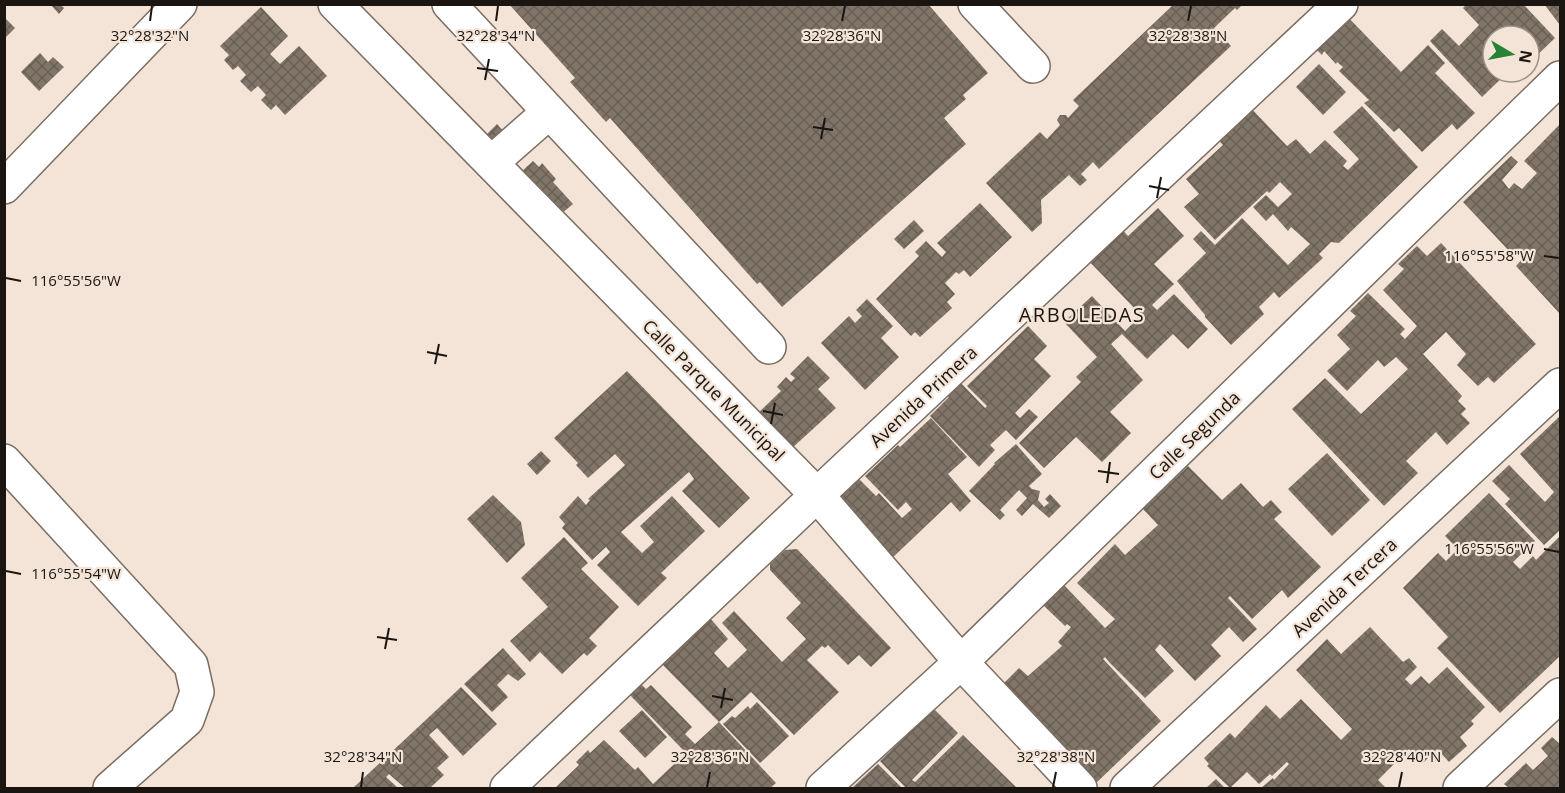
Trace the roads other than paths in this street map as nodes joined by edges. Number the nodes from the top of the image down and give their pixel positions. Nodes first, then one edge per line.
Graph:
1 (180, 4) edge
2 (335, 4) edge
3 (449, 4) edge
4 (975, 4) edge
5 (1341, 4) edge
6 (1033, 66) dead end
7 (1560, 78) edge
8 (549, 112) junction
9 (491, 163) junction
10 (4, 187) edge
11 (769, 347) dead end
12 (1560, 385) edge
13 (4, 461) edge
14 (817, 495) junction
15 (961, 662) junction
16 (1560, 695) edge
17 (110, 789) edge
18 (507, 789) edge
19 (824, 789) edge
20 (1080, 789) edge
21 (1127, 789) edge
22 (1460, 789) edge

1 - 10 street
2 - 9 street, Calle Parque Municipal
3 - 8 street
4 - 6 street
5 - 14 street, Avenida Primera
7 - 15 street, Calle Segunda
8 - 9 street
8 - 11 street
9 - 14 street, Calle Parque Municipal
12 - 21 street, Avenida Tercera
13 - 17 street
14 - 15 street, Calle Parque Municipal
14 - 18 street, Avenida Primera
15 - 19 street, Calle Segunda
15 - 20 street, Calle Parque Municipal
16 - 22 street

